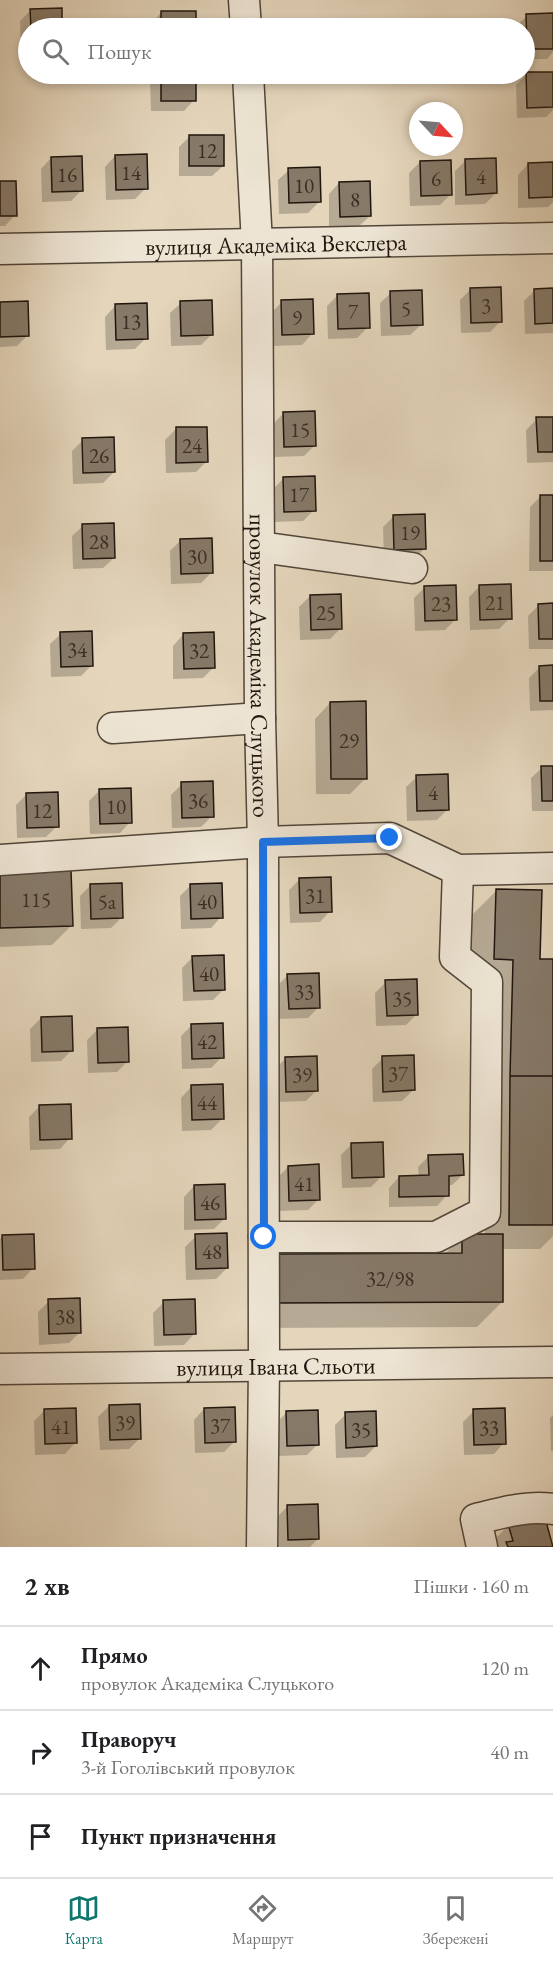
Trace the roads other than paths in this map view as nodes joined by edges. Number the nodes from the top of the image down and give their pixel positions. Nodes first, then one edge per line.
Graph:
1 (244, 0) edge
2 (245, 18) edge
3 (249, 84) edge
4 (553, 238) edge
5 (257, 244) junction
6 (0, 249) edge
7 (260, 548) junction
8 (412, 568) dead end
9 (260, 718) junction
10 (113, 728) dead end
11 (263, 842) junction
12 (0, 860) edge
13 (553, 868) edge
14 (458, 870) junction
15 (264, 1237) junction
16 (553, 1362) edge
17 (264, 1364) junction
18 (0, 1369) edge
19 (553, 1509) edge
20 (262, 1547) edge
21 (482, 1547) edge

1 - 2 street
3 - 5 street, провулок Академіка Слуцького
4 - 5 street, вулиця Академіка Векслера
5 - 6 street, вулиця Академіка Векслера
5 - 7 street, провулок Академіка Слуцького
7 - 8 street
7 - 9 street, провулок Академіка Слуцького
9 - 10 street
9 - 11 street, провулок Академіка Слуцького
11 - 12 street
11 - 14 street
11 - 15 street, провулок Академіка Слуцького
13 - 14 street
14 - 15 street
15 - 17 street, провулок Академіка Слуцького
16 - 17 street, вулиця Івана Сльоти
17 - 18 street, вулиця Івана Сльоти
17 - 20 street, провулок Академіка Слуцького
19 - 21 street

